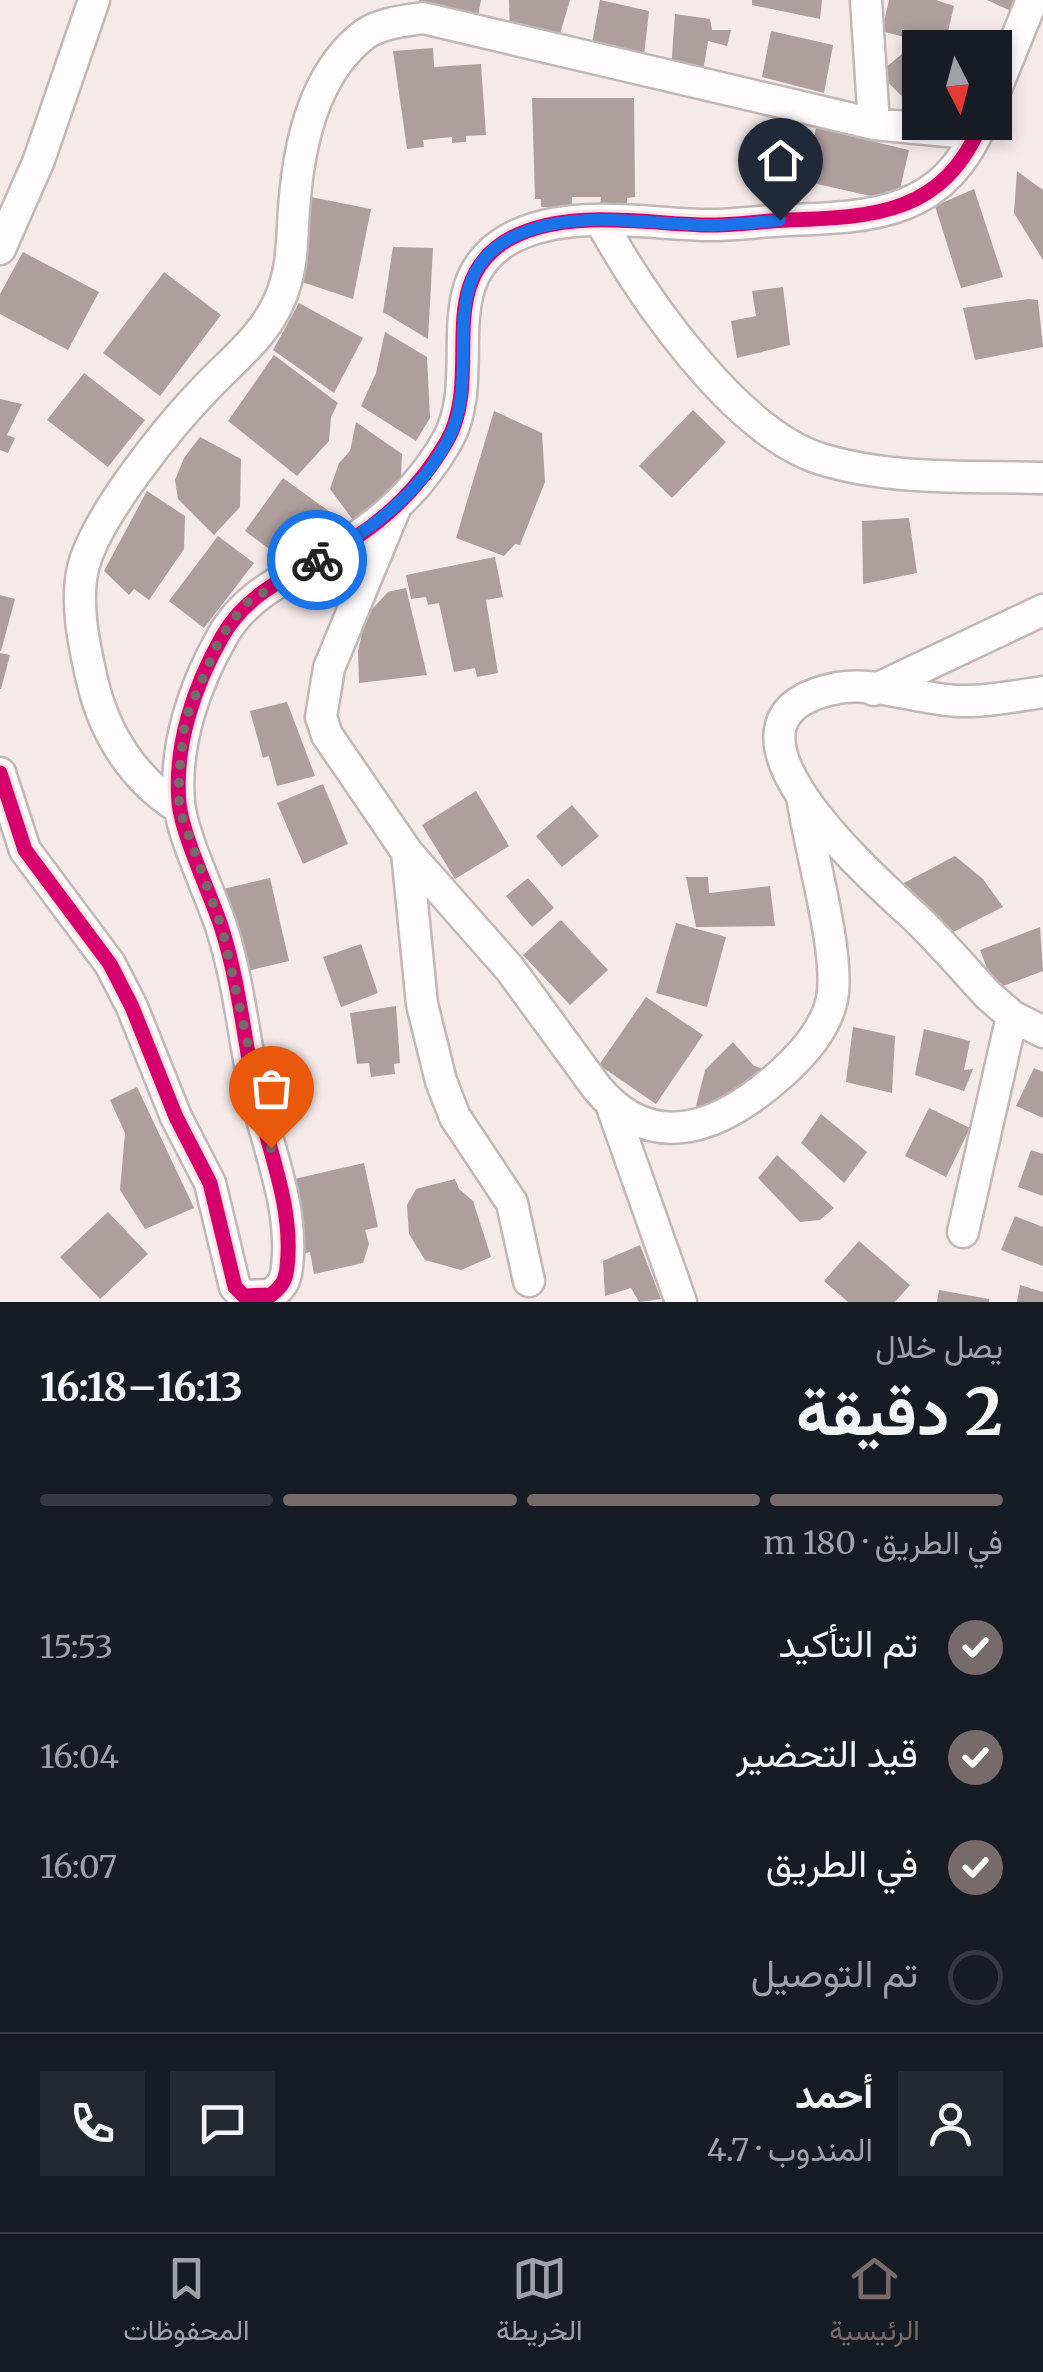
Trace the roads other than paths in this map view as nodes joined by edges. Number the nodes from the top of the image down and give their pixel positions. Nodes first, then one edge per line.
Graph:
1 (94, 0) edge
2 (866, 0) edge
3 (1032, 0) edge
4 (1012, 49) edge
5 (874, 124) junction
6 (902, 127) edge
7 (973, 140) edge
8 (600, 220) junction
9 (0, 249) edge
10 (1043, 478) edge
11 (396, 505) junction
12 (1043, 610) edge
13 (874, 690) junction
14 (1043, 692) edge
15 (0, 773) edge
16 (802, 796) junction
17 (179, 808) junction
18 (407, 852) junction
19 (1012, 1016) junction
20 (1043, 1032) edge
21 (611, 1104) junction
22 (963, 1232) dead end
23 (530, 1281) dead end
24 (681, 1302) edge

1 - 9 street
2 - 5 street
3 - 4 street
5 - 6 street
5 - 17 street
7 - 8 street
8 - 10 street
8 - 11 street
11 - 17 street
11 - 18 street
12 - 13 street
13 - 14 street
13 - 16 street
15 - 17 street
16 - 19 street
16 - 21 street
18 - 21 street
18 - 23 street
19 - 20 street
19 - 22 street
21 - 24 street

